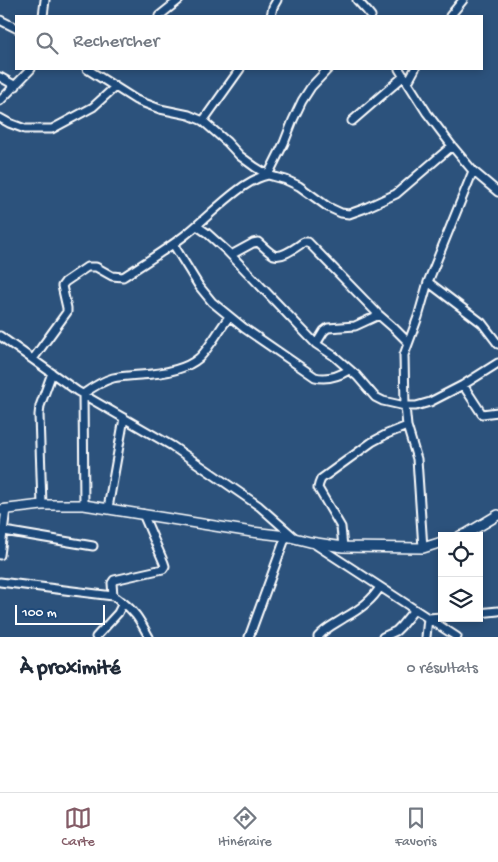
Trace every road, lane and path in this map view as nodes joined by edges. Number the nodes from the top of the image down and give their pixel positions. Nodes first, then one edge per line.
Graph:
1 (45, 0) edge
2 (179, 0) edge
3 (277, 0) edge
4 (463, 0) edge
5 (361, 2) edge
6 (44, 15) edge
7 (160, 15) edge
8 (271, 15) edge
9 (369, 15) edge
10 (451, 15) edge
11 (0, 20) edge
12 (15, 28) edge
13 (30, 70) edge
14 (92, 70) edge
15 (239, 70) edge
16 (327, 70) edge
17 (400, 70) edge
18 (413, 70) edge
19 (0, 77) edge
20 (406, 79) junction
21 (16, 86) junction
22 (115, 87) junction
23 (0, 101) edge
24 (0, 118) edge
25 (352, 121) dead end
26 (203, 122) junction
27 (9, 123) junction
28 (0, 127) edge
29 (452, 146) junction
30 (473, 171) junction
31 (268, 175) junction
32 (497, 190) edge
33 (197, 226) junction
34 (174, 244) junction
35 (231, 255) junction
36 (428, 282) junction
37 (379, 315) junction
38 (228, 317) junction
39 (0, 336) edge
40 (408, 342) junction
41 (316, 344) junction
42 (498, 344) edge
43 (33, 359) junction
44 (498, 364) edge
45 (349, 370) junction
46 (52, 373) junction
47 (463, 385) junction
48 (83, 394) junction
49 (405, 406) junction
50 (498, 412) edge
51 (124, 418) junction
52 (407, 426) junction
53 (42, 505) junction
54 (84, 505) junction
55 (108, 508) junction
56 (3, 510) edge
57 (143, 514) junction
58 (498, 515) edge
59 (4, 531) junction
60 (469, 532) edge
61 (286, 536) junction
62 (296, 538) junction
63 (310, 542) junction
64 (438, 543) edge
65 (93, 546) dead end
66 (343, 547) junction
67 (423, 548) junction
68 (0, 555) edge
69 (0, 582) edge
70 (380, 587) junction
71 (113, 596) junction
72 (121, 601) junction
73 (414, 610) junction
74 (498, 611) edge
75 (483, 613) edge
76 (438, 617) edge
77 (428, 618) junction
78 (96, 637) edge
79 (149, 637) edge
80 (249, 637) edge
81 (318, 637) edge
82 (383, 637) edge
83 (426, 637) edge
84 (457, 637) edge

1 - 6 street
2 - 7 street
3 - 8 street
4 - 10 street
5 - 9 street
11 - 12 street
13 - 21 street
14 - 22 street
15 - 26 street
16 - 31 street
17 - 20 street
18 - 20 street
19 - 21 street
20 - 25 street
20 - 29 street
21 - 23 street
22 - 26 street
22 - 27 street
24 - 27 street
26 - 31 street
27 - 28 street
29 - 30 street
29 - 31 street
30 - 32 street
30 - 36 street
31 - 33 street
33 - 34 street
33 - 35 street
34 - 38 street
34 - 43 street
35 - 37 street
35 - 41 street
36 - 40 street
36 - 42 street
37 - 40 street
37 - 41 street
38 - 45 street
38 - 48 street
39 - 43 street
40 - 49 street
41 - 45 street
43 - 46 street
44 - 47 street
45 - 49 street
46 - 48 street
46 - 53 street
47 - 49 street
47 - 50 street
48 - 51 street
48 - 54 street
49 - 52 street
51 - 55 street
51 - 62 street
52 - 66 street
52 - 67 street
53 - 54 street
53 - 56 street
54 - 55 street
55 - 57 street
56 - 59 street
57 - 61 street
57 - 71 street
58 - 60 street
59 - 65 street
59 - 68 street
61 - 62 street
61 - 80 street
62 - 63 street
63 - 66 street
63 - 70 street
64 - 67 street
66 - 67 street
69 - 71 street
70 - 73 street
70 - 81 street
71 - 72 street
72 - 78 street
72 - 79 street
73 - 77 street
73 - 82 street
74 - 75 street
76 - 77 street
77 - 83 street
77 - 84 street

